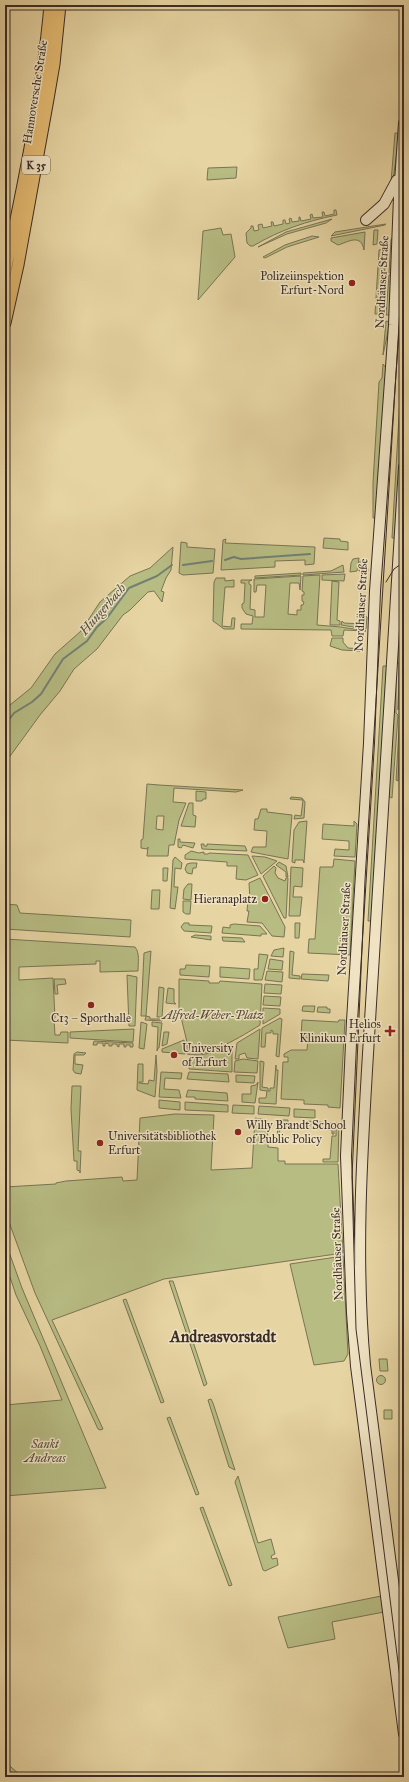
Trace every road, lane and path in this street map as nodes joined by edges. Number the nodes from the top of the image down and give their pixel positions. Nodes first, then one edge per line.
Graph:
1 (50, 5) edge
2 (60, 5) edge
3 (404, 123) edge
4 (400, 166) junction
5 (366, 220) dead end
6 (5, 272) edge
7 (5, 323) edge
8 (404, 467) edge
9 (404, 1665) edge
10 (404, 1734) edge

1 - 6 highway, Hannoversche Straße / K 35
2 - 7 highway, Hannoversche Straße / K 35
3 - 4 main road, Nordhäuser Straße
4 - 5 main road
4 - 10 main road, Nordhäuser Straße
8 - 9 main road, Nordhäuser Straße

